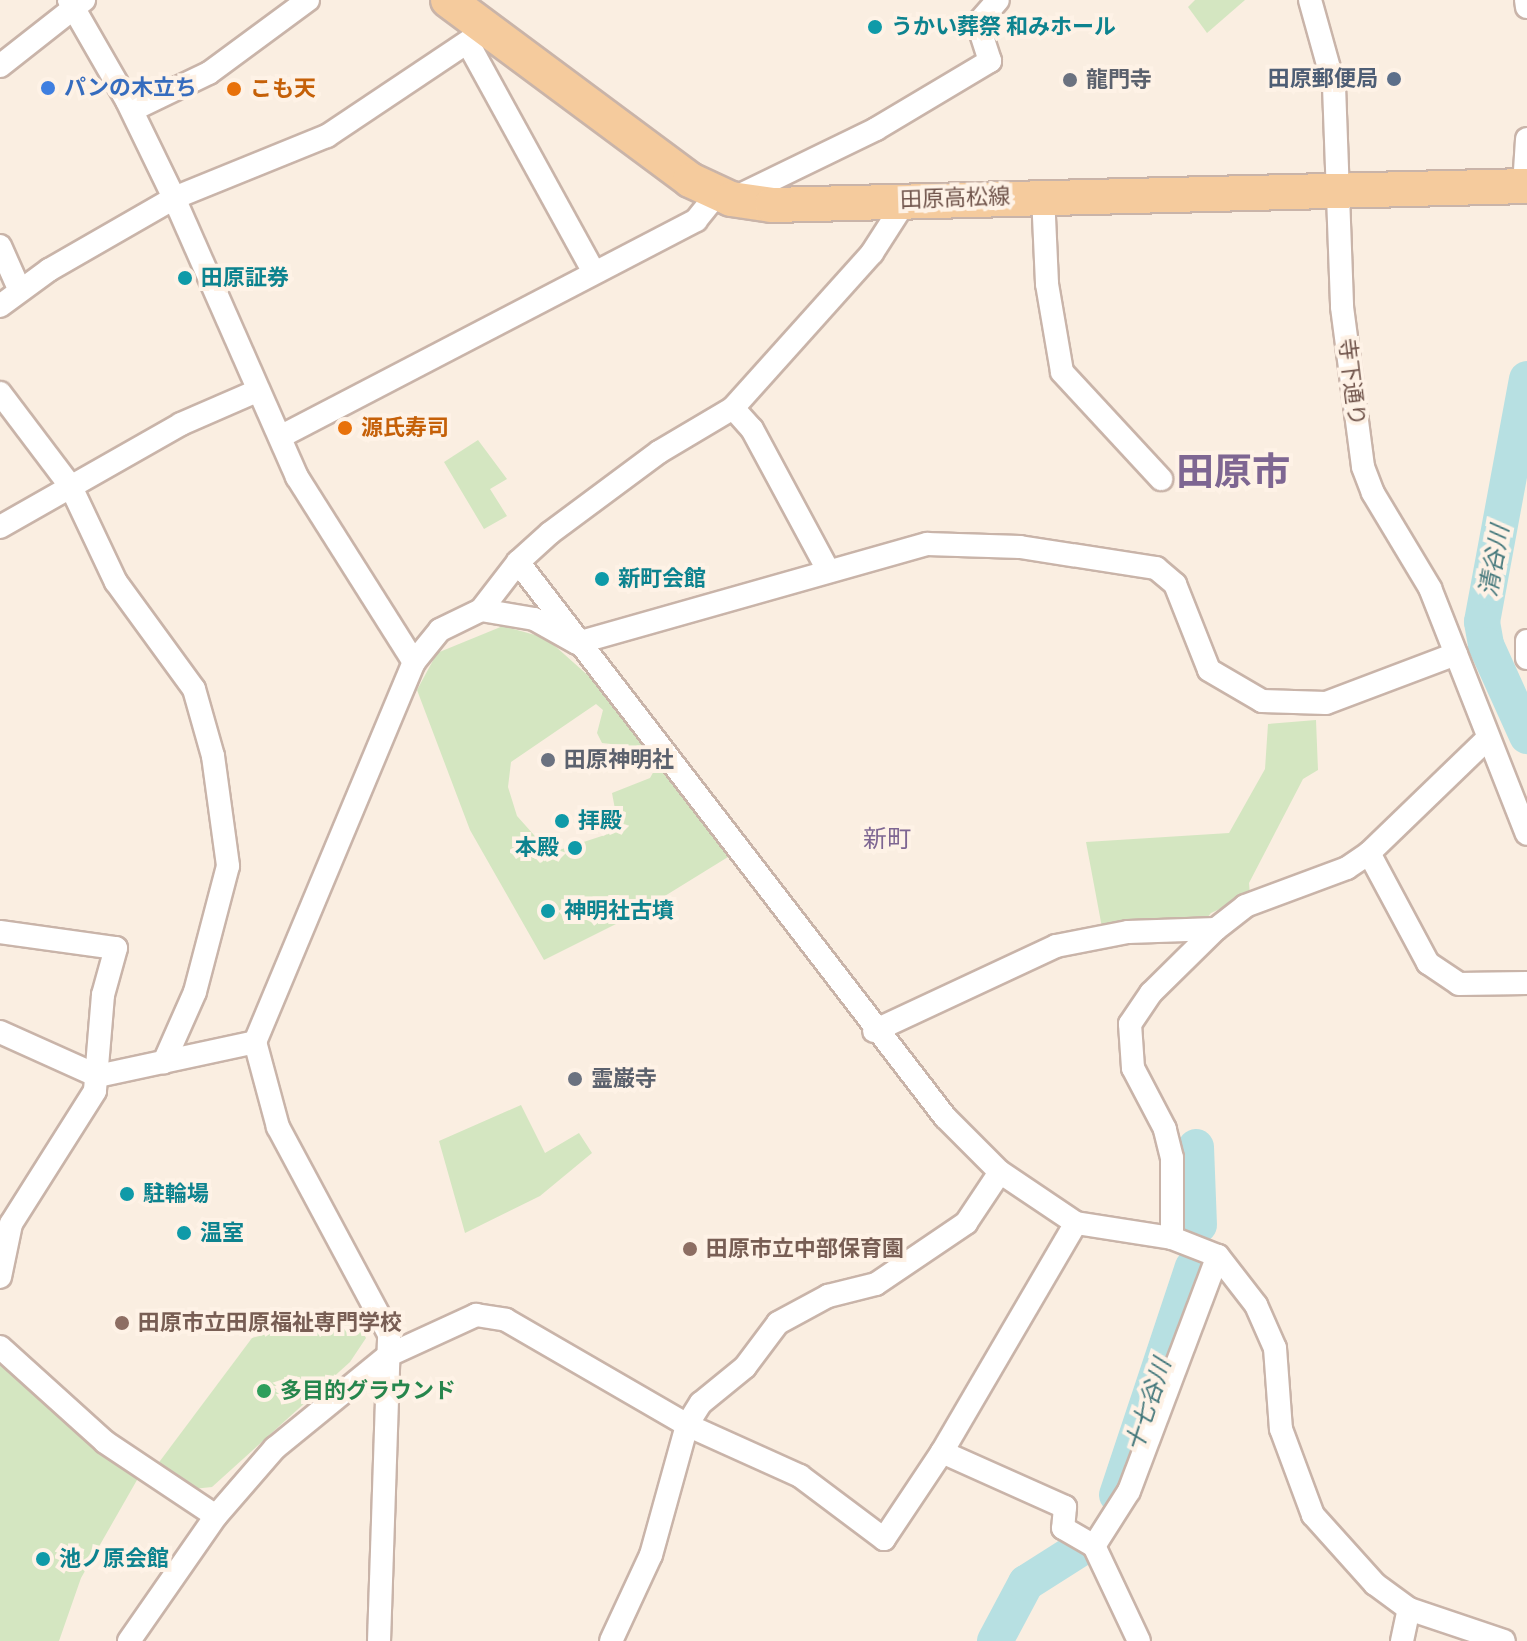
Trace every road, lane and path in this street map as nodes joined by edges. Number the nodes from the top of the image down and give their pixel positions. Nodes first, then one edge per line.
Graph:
1 (308, 0) edge
2 (448, 0) edge
3 (998, 0) edge
4 (1310, 0) edge
5 (1526, 0) edge
6 (77, 2) edge
7 (1527, 7) edge
8 (478, 37) junction
9 (0, 66) edge
10 (132, 110) junction
11 (1527, 139) edge
12 (1525, 186) edge
13 (1341, 193) junction
14 (1043, 195) junction
15 (724, 197) junction
16 (174, 198) junction
17 (906, 200) junction
18 (0, 246) edge
19 (594, 272) junction
20 (20, 291) junction
21 (0, 306) edge
22 (257, 391) junction
23 (0, 393) edge
24 (733, 408) junction
25 (280, 437) junction
26 (1161, 479) dead end
27 (71, 487) junction
28 (0, 527) edge
29 (518, 562) junction
30 (828, 570) junction
31 (481, 610) junction
32 (1527, 641) edge
33 (577, 643) junction
34 (1456, 654) junction
35 (1527, 658) edge
36 (414, 662) junction
37 (1486, 740) junction
38 (1527, 834) edge
39 (1369, 853) junction
40 (1216, 929) junction
41 (0, 932) edge
42 (1527, 983) edge
43 (874, 1031) junction
44 (0, 1032) edge
45 (255, 1042) junction
46 (164, 1062) junction
47 (98, 1076) junction
48 (1000, 1172) junction
49 (1076, 1223) junction
50 (1172, 1238) junction
51 (1218, 1256) junction
52 (0, 1277) edge
53 (0, 1347) edge
54 (389, 1355) junction
55 (687, 1425) junction
56 (942, 1452) junction
57 (216, 1516) junction
58 (1094, 1546) junction
59 (1409, 1609) junction
60 (129, 1641) edge
61 (379, 1641) edge
62 (611, 1641) edge
63 (1139, 1641) edge
64 (1402, 1641) edge
65 (1504, 1641) edge

1 - 10 street
2 - 8 main road, 田原高松線
3 - 15 street
4 - 13 street, 寺下通り
5 - 7 street
6 - 9 street
6 - 10 street
8 - 15 main road, 田原高松線
8 - 16 street
8 - 19 street
10 - 16 street
11 - 12 street
12 - 13 main road, 田原高松線
13 - 14 main road, 田原高松線
13 - 34 street, 寺下通り
14 - 17 main road, 田原高松線
14 - 26 street
15 - 17 main road, 田原高松線
15 - 19 street
16 - 20 street
16 - 22 street
17 - 24 street
18 - 20 street
19 - 25 street
20 - 21 street
22 - 25 street
22 - 27 street
23 - 27 street
24 - 29 street
24 - 30 street
25 - 36 street
27 - 28 street
27 - 46 street
29 - 31 street
29 - 33 street
30 - 33 street
30 - 34 street
31 - 33 street
31 - 36 street
32 - 35 street
33 - 43 street
34 - 37 street, 寺下通り
36 - 45 street
37 - 38 street, 寺下通り
37 - 39 street
39 - 40 street
39 - 42 street
40 - 43 street
40 - 50 street
41 - 47 street
43 - 48 street
44 - 47 street
45 - 46 street
45 - 54 street
46 - 47 street
47 - 52 street
48 - 49 street
48 - 55 street
49 - 50 street
49 - 56 street
50 - 51 street
51 - 58 street
51 - 59 street
53 - 57 street
54 - 55 street
54 - 57 street
54 - 61 street
55 - 56 street
55 - 62 street
56 - 58 street
57 - 60 street
58 - 63 street
59 - 64 street
59 - 65 street

